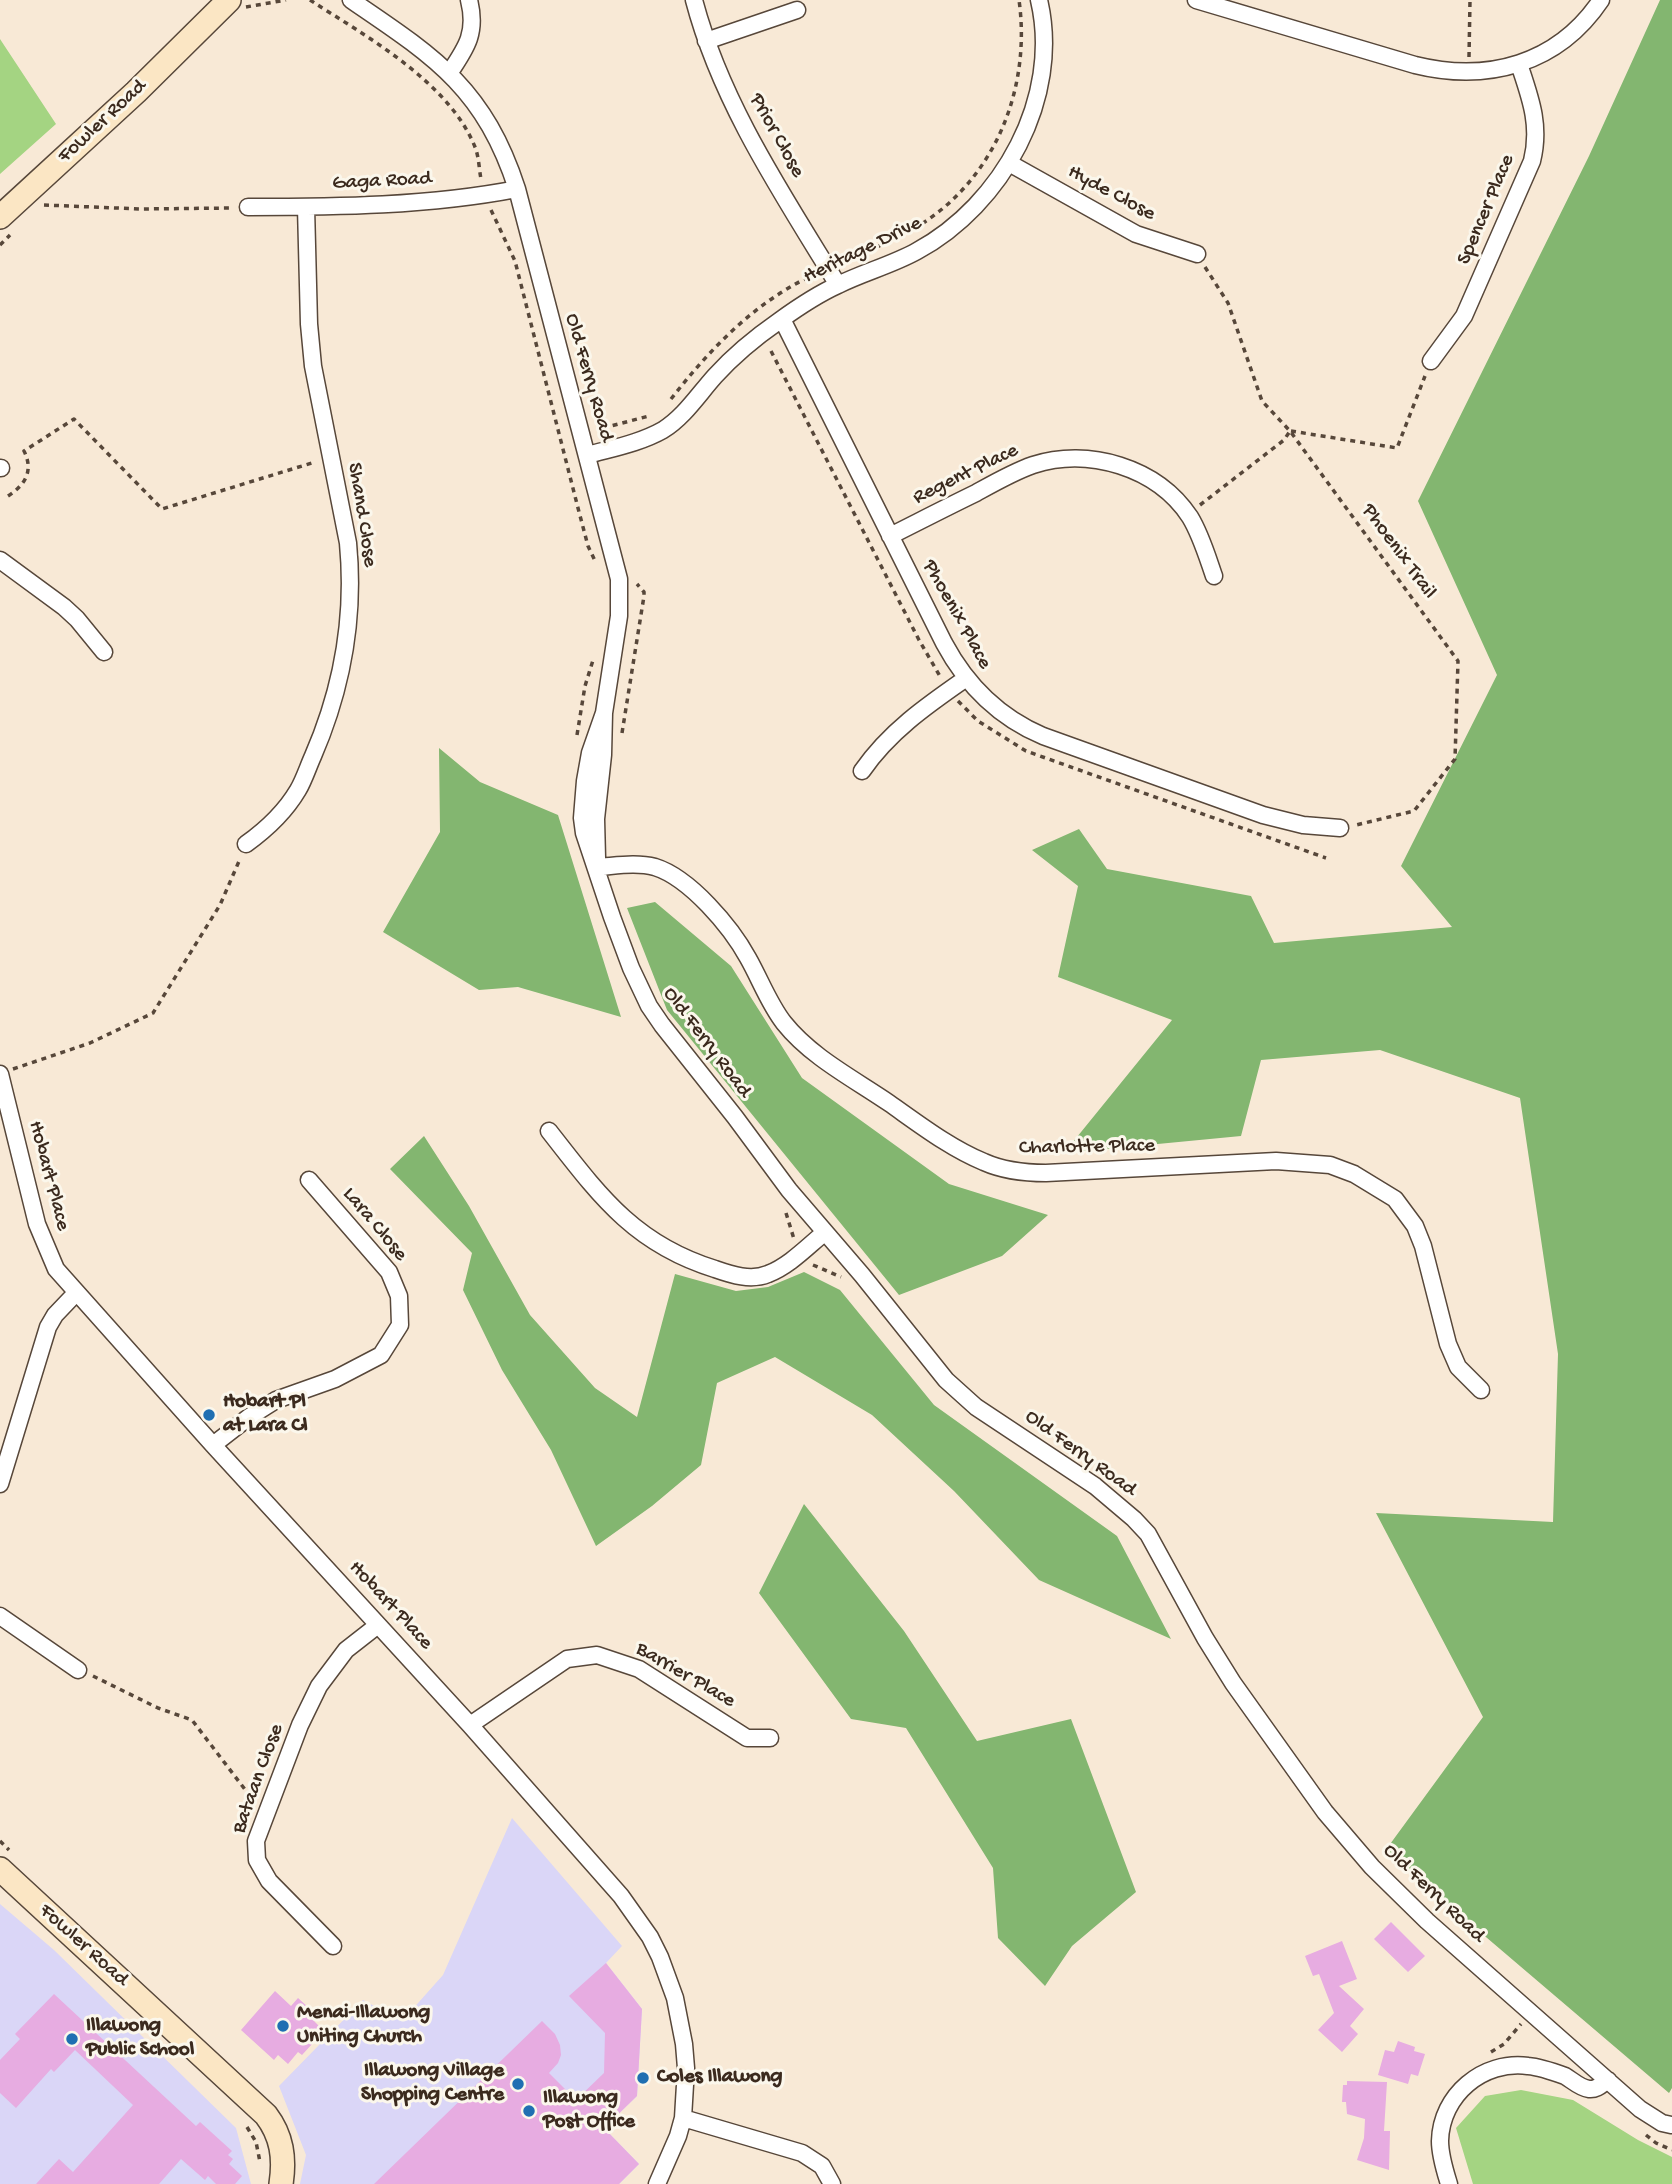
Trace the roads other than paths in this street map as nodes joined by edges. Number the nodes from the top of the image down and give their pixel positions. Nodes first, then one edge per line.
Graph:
1 (218, 0) edge
2 (229, 0) edge
3 (351, 0) edge
4 (469, 0) edge
5 (694, 0) edge
6 (1039, 0) edge
7 (1196, 0) edge
8 (1601, 0) edge
9 (797, 10) dead end
10 (202, 24) junction
11 (706, 41) junction
12 (1519, 64) junction
13 (450, 72) junction
14 (1009, 163) junction
15 (517, 189) junction
16 (248, 207) road end
17 (306, 207) junction
18 (0, 217) edge
19 (1197, 254) road end
20 (838, 285) junction
21 (782, 319) junction
22 (1431, 361) road end
23 (588, 455) junction
24 (890, 536) junction
25 (0, 560) edge
26 (1214, 576) dead end
27 (104, 652) dead end
28 (965, 679) junction
29 (862, 771) dead end
30 (1340, 828) road end
31 (246, 844) road end
32 (597, 867) junction
33 (5, 1072) edge
34 (549, 1131) dead end
35 (309, 1180) dead end
36 (824, 1233) junction
37 (76, 1293) junction
38 (1481, 1390) dead end
39 (213, 1445) junction
40 (0, 1481) edge
41 (0, 1616) edge
42 (378, 1625) junction
43 (78, 1670) road end
44 (470, 1724) junction
45 (770, 1738) dead end
46 (0, 1869) edge
47 (333, 1946) dead end
48 (1608, 2080) junction
49 (683, 2118) junction
50 (1672, 2124) edge
51 (281, 2184) edge
52 (657, 2184) edge
53 (832, 2184) edge
54 (1450, 2184) edge

1 - 10 street, Fowler Road
2 - 10 street, Fowler Road
3 - 13 street, Old Ferry Road
4 - 13 street
5 - 11 street, Prior Close
6 - 14 street, Heritage Drive
7 - 12 street
8 - 12 street
9 - 11 street
10 - 18 street, Fowler Road
11 - 20 street, Prior Close
12 - 22 street, Spencer Place
13 - 15 street, Old Ferry Road
14 - 19 street, Hyde Close
14 - 20 street, Heritage Drive
15 - 17 street, Gaga Road
15 - 23 street, Old Ferry Road
16 - 17 street, Gaga Road
17 - 31 street, Shand Close
20 - 21 street, Heritage Drive
21 - 23 street, Heritage Drive
21 - 24 street, Phoenix Place
23 - 32 street, Old Ferry Road
24 - 26 street, Regent Place
24 - 28 street, Phoenix Place
25 - 27 street
28 - 29 street
28 - 30 street, Phoenix Place
32 - 36 street, Old Ferry Road
32 - 38 street, Charlotte Place
33 - 37 street, Hobart Place
34 - 36 street
35 - 39 street, Lara Close
36 - 48 street, Old Ferry Road
37 - 39 street, Hobart Place
37 - 40 street
39 - 42 street, Hobart Place
41 - 43 street
42 - 44 street, Hobart Place
42 - 47 street, Bataan Close
44 - 45 street, Barrier Place
44 - 49 street, Hobart Place
46 - 51 street, Fowler Road
48 - 50 street, Old Ferry Road
48 - 54 street
49 - 52 street, Hobart Place
49 - 53 street

